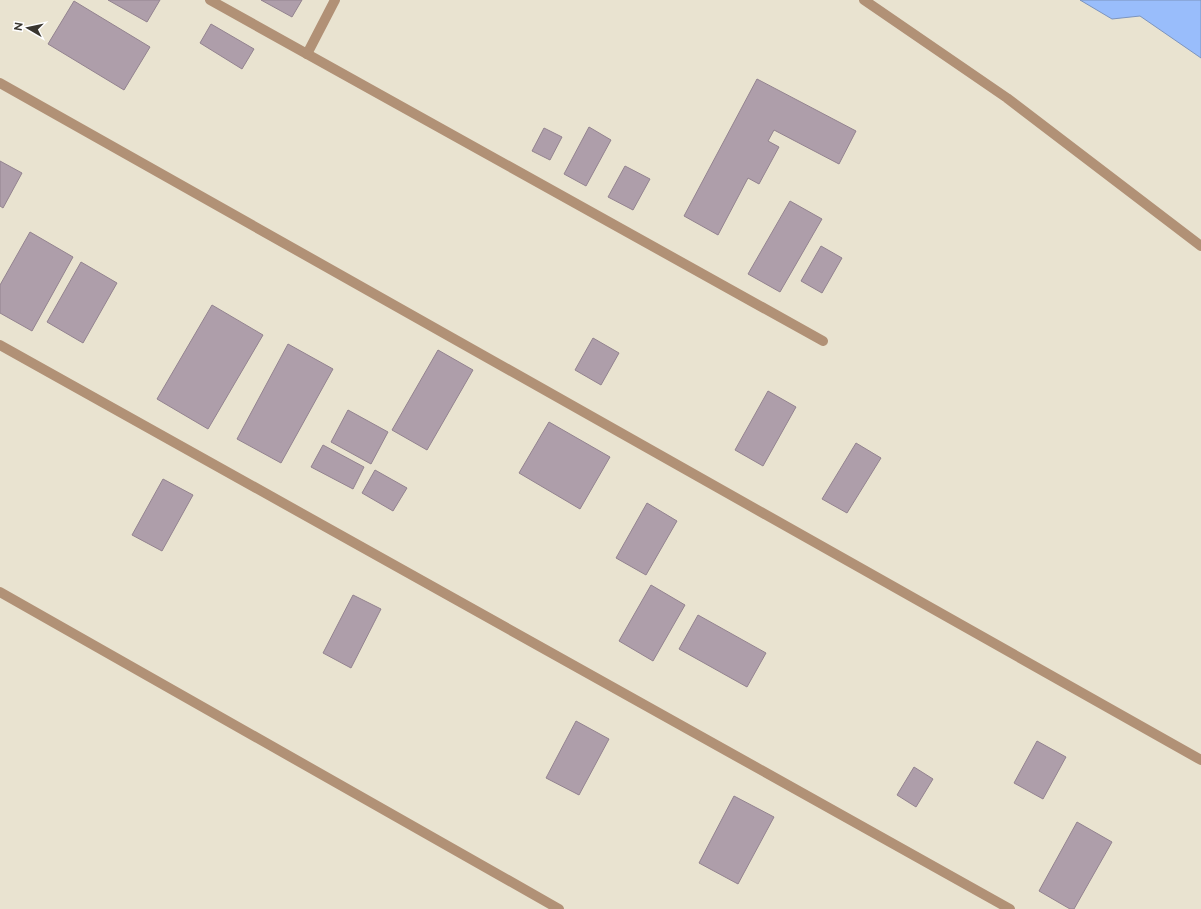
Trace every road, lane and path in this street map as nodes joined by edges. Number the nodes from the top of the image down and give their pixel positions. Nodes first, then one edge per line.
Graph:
1 (210, 0) edge
2 (335, 0) edge
3 (864, 0) edge
4 (307, 54) junction
5 (0, 83) edge
6 (1201, 246) edge
7 (823, 341) dead end
8 (0, 345) edge
9 (0, 592) edge
10 (1201, 760) edge
11 (559, 909) edge
12 (1010, 909) edge

1 - 4 street
2 - 4 street
3 - 6 street
4 - 7 street
5 - 10 street
8 - 12 street
9 - 11 street

